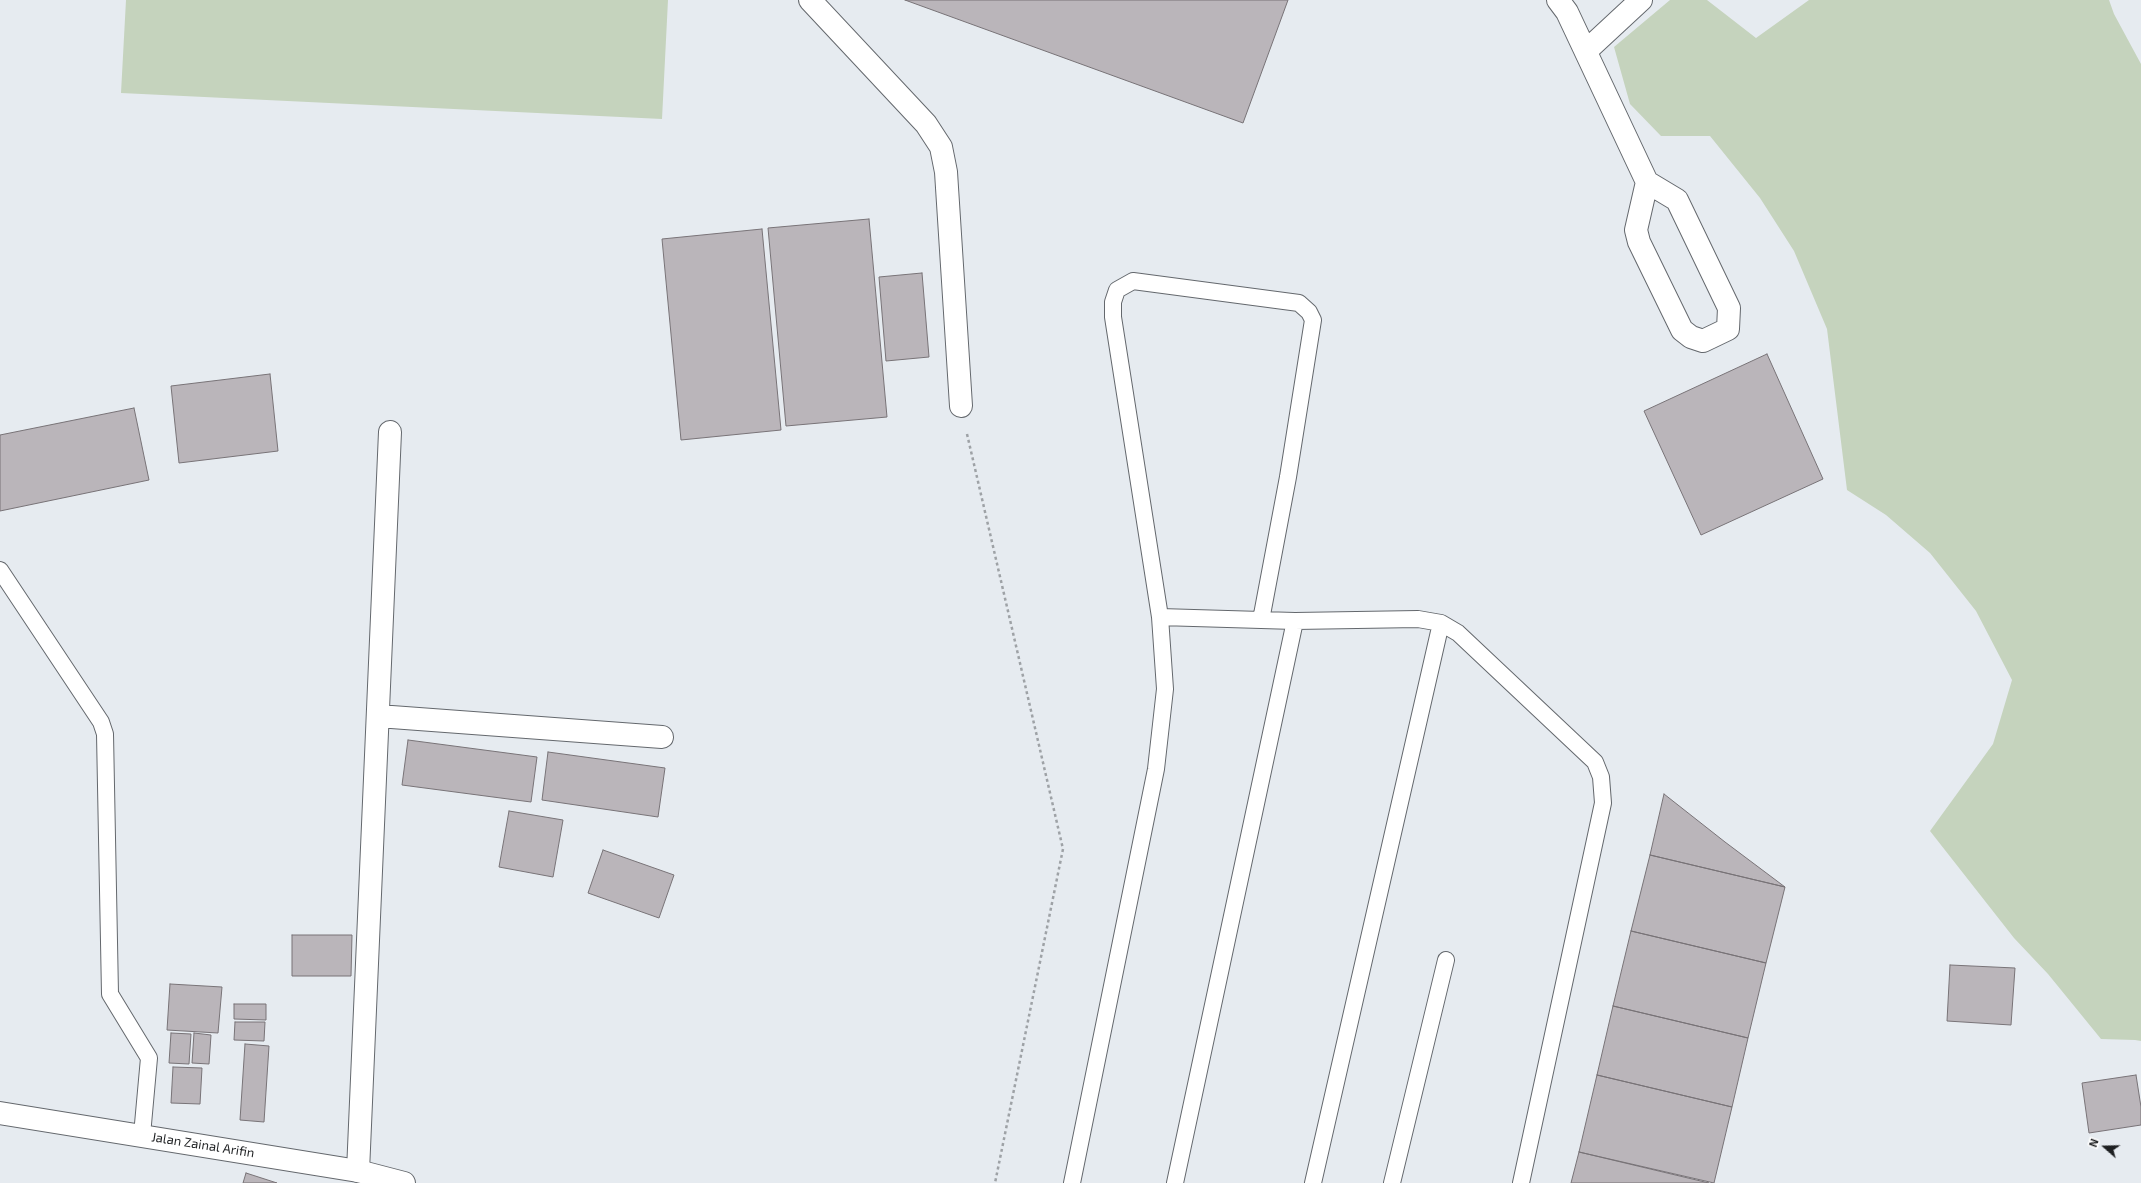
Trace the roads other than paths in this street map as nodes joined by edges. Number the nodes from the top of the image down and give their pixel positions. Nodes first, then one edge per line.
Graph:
1 (810, 0) edge
2 (1558, 0) edge
3 (1641, 0) edge
4 (1586, 51) junction
5 (1647, 182) junction
6 (961, 406) road end
7 (390, 432) dead end
8 (0, 570) edge
9 (1160, 617) junction
10 (1261, 620) junction
11 (1295, 621) junction
12 (1442, 623) junction
13 (378, 716) junction
14 (662, 737) dead end
15 (1446, 960) dead end
16 (0, 1113) edge
17 (142, 1135) junction
18 (358, 1171) junction
19 (404, 1183) edge
20 (1072, 1183) edge
21 (1175, 1183) edge
22 (1313, 1183) edge
23 (1392, 1183) edge
24 (1521, 1183) edge

1 - 6 street
2 - 4 street
3 - 4 street
4 - 5 street
5 - 5 street
7 - 13 street
8 - 17 lane
9 - 10 lane
9 - 10 lane
9 - 20 lane
10 - 11 lane
11 - 12 lane
11 - 21 lane
12 - 22 lane
12 - 24 lane
13 - 14 street
13 - 18 street
15 - 23 lane
16 - 17 street, Jalan Zainal Arifin
17 - 18 street, Jalan Zainal Arifin
18 - 19 street, Jalan Zainal Arifin

